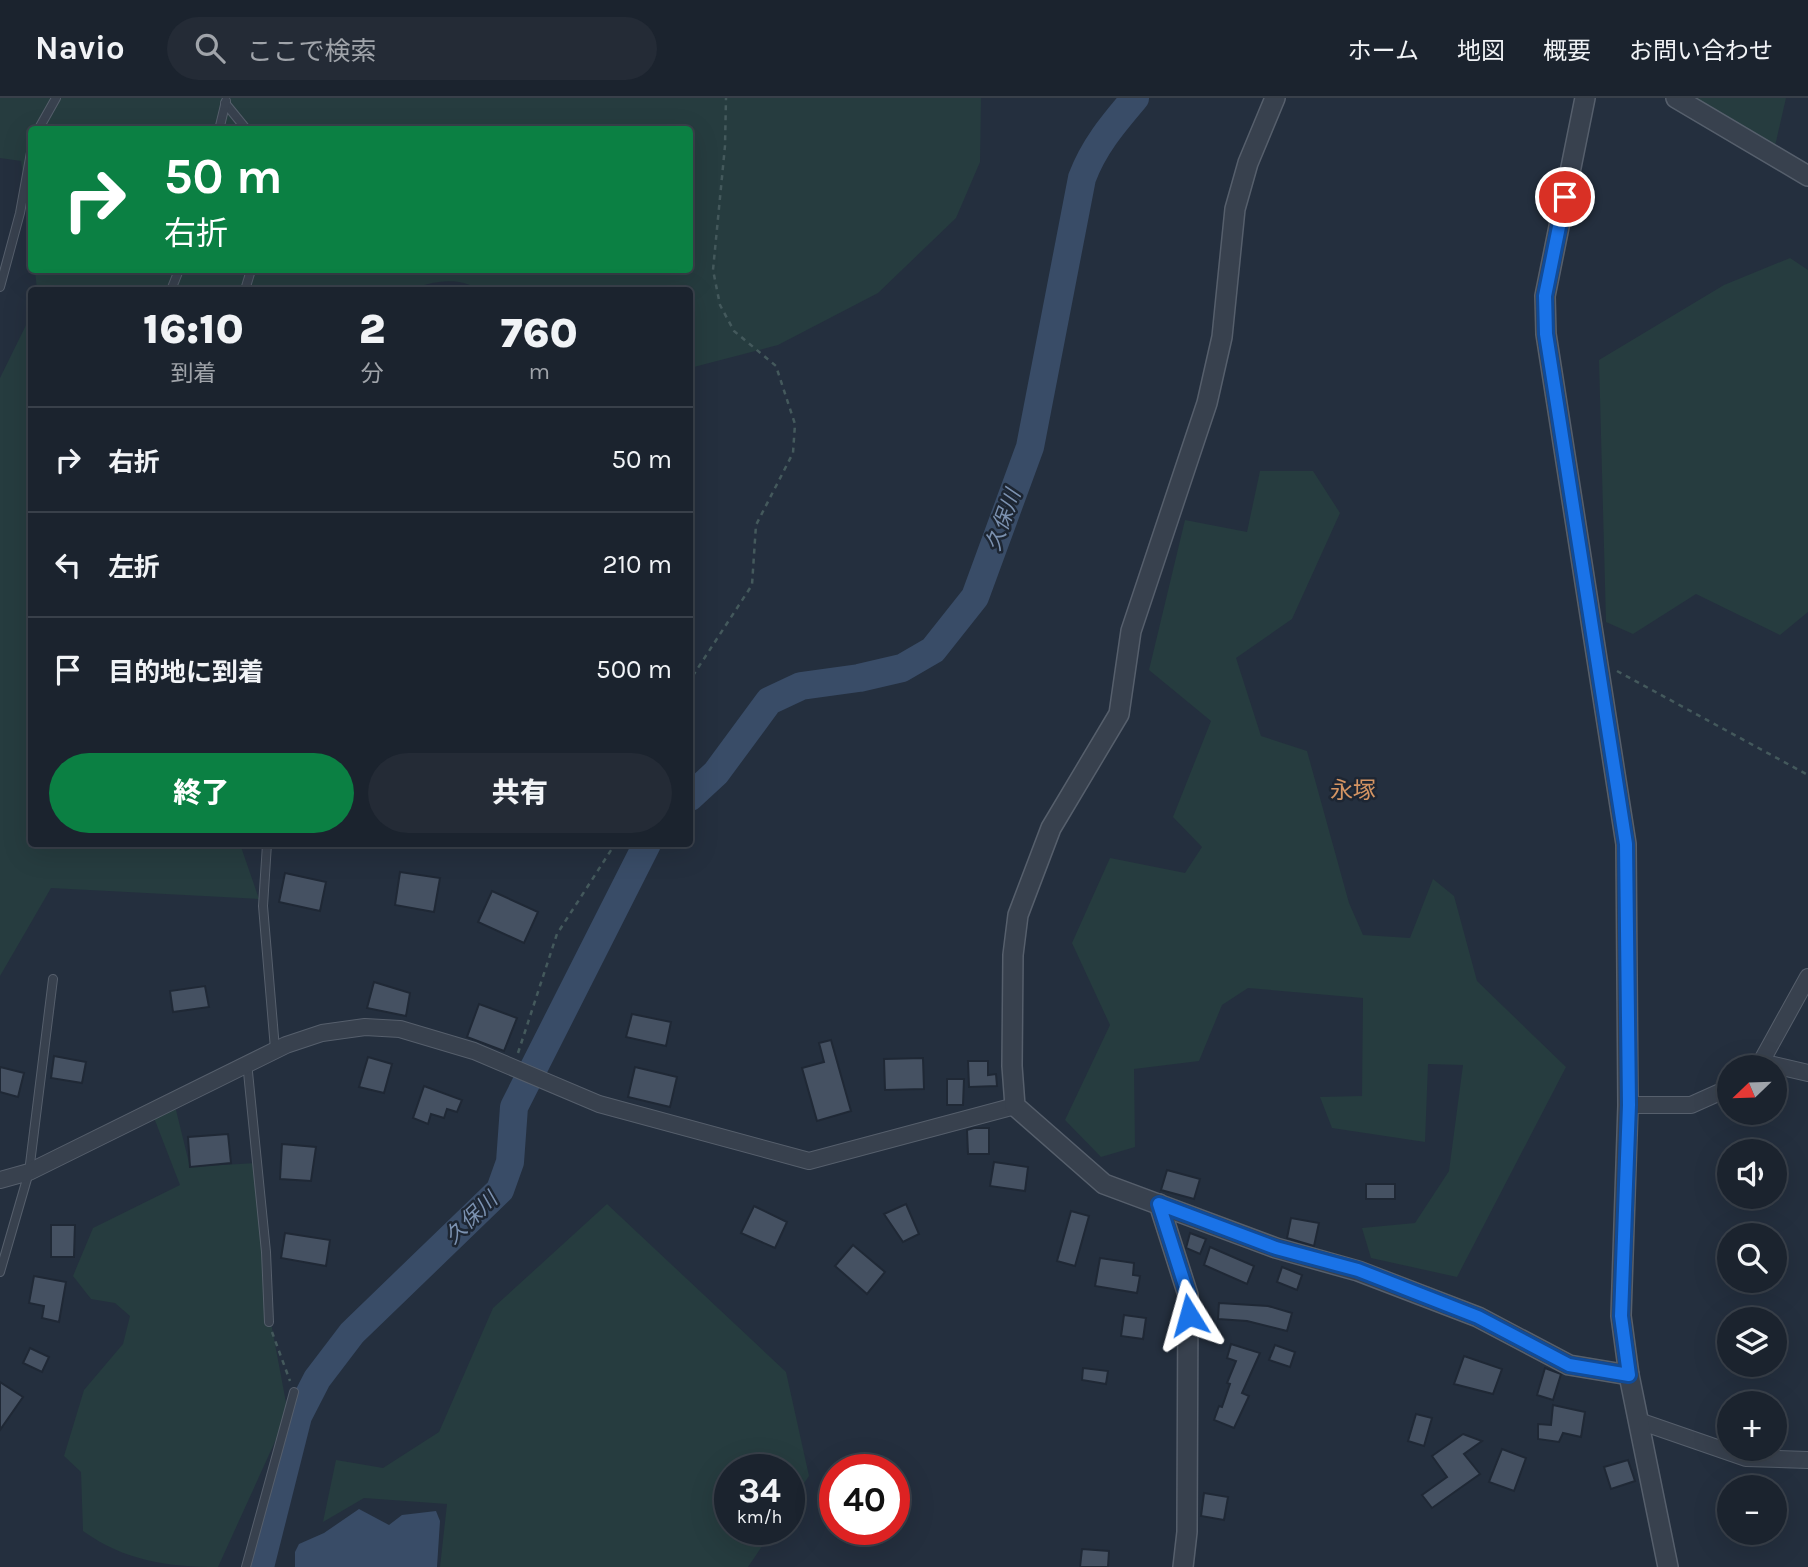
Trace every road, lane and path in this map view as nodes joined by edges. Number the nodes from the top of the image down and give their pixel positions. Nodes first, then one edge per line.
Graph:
1 (56, 98) edge
2 (726, 98) edge
3 (1275, 98) edge
4 (1585, 98) edge
5 (1676, 98) edge
6 (226, 100) edge
7 (40, 126) edge
8 (220, 126) edge
9 (244, 126) edge
10 (28, 169) edge
11 (1808, 176) edge
12 (0, 287) edge
13 (1599, 661) junction
14 (693, 679) edge
15 (1808, 775) edge
16 (267, 847) edge
17 (613, 847) edge
18 (1808, 976) edge
19 (53, 979) dead end
20 (275, 1049) junction
21 (1764, 1055) edge
22 (247, 1062) junction
23 (514, 1067) junction
24 (1787, 1070) edge
25 (1808, 1073) edge
26 (1717, 1093) edge
27 (1629, 1105) junction
28 (1015, 1107) junction
29 (29, 1172) junction
30 (0, 1180) edge
31 (1159, 1204) junction
32 (0, 1272) edge
33 (268, 1322) joint
34 (1629, 1375) junction
35 (294, 1392) joint
36 (1639, 1421) junction
37 (1808, 1460) edge
38 (246, 1567) edge
39 (1183, 1567) edge
40 (1668, 1567) edge

1 - 7 lane
2 - 14 path
3 - 28 street
4 - 13 street
5 - 11 street
6 - 8 lane
6 - 9 lane
10 - 12 lane
13 - 15 path
13 - 27 street
16 - 20 lane
17 - 23 path
18 - 21 street
19 - 29 lane
20 - 22 street
20 - 23 street
22 - 29 street
22 - 33 lane
23 - 28 street
24 - 25 street
26 - 27 street
27 - 34 street
28 - 31 street
29 - 30 street
29 - 32 lane
31 - 34 street
31 - 39 street
33 - 35 path
34 - 36 street
35 - 38 lane
36 - 37 street
36 - 40 street

